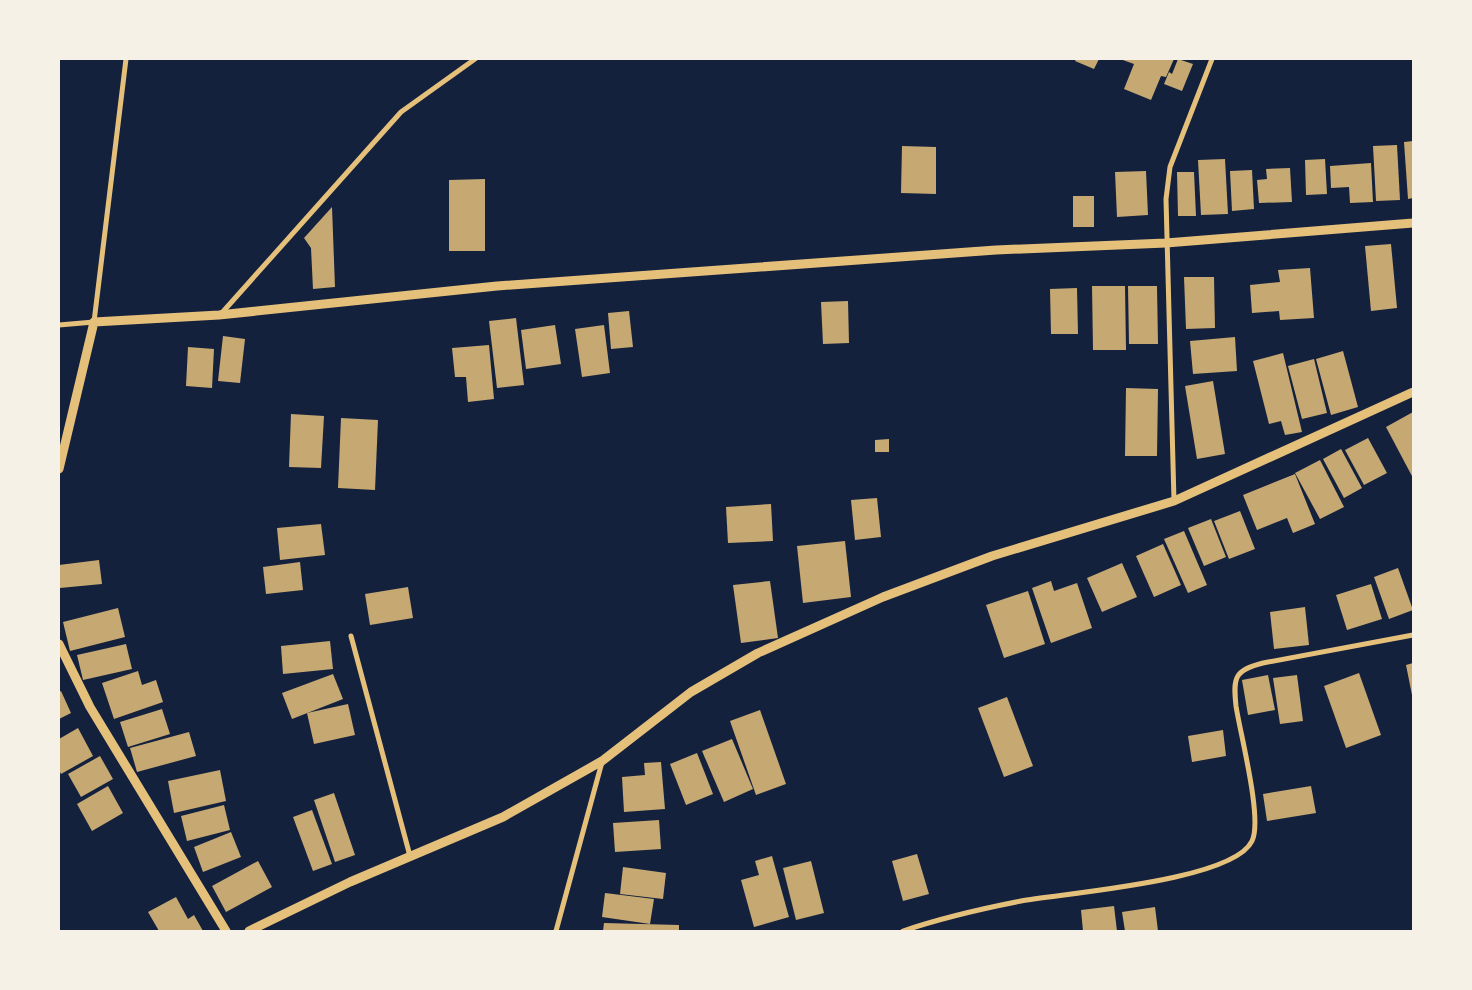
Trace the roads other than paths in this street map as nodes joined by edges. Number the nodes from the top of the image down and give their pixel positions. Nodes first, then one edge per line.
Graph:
1 (126, 59) edge
2 (475, 59) edge
3 (1212, 59) edge
4 (1413, 223) edge
5 (1166, 243) junction
6 (219, 315) junction
7 (94, 322) junction
8 (59, 325) edge
9 (1413, 392) edge
10 (59, 469) edge
11 (1174, 501) junction
12 (1413, 635) edge
13 (352, 636) dead end
14 (59, 644) edge
15 (602, 761) junction
16 (410, 856) junction
17 (226, 931) edge
18 (249, 931) edge
19 (556, 931) edge
20 (903, 931) edge

1 - 7 street
2 - 6 street
3 - 5 street
4 - 5 street
5 - 6 street
5 - 11 street
6 - 7 street
7 - 8 street
7 - 10 street
9 - 11 street
11 - 15 street
12 - 20 street
13 - 16 street
14 - 17 street
15 - 16 street
15 - 19 street
16 - 18 street

